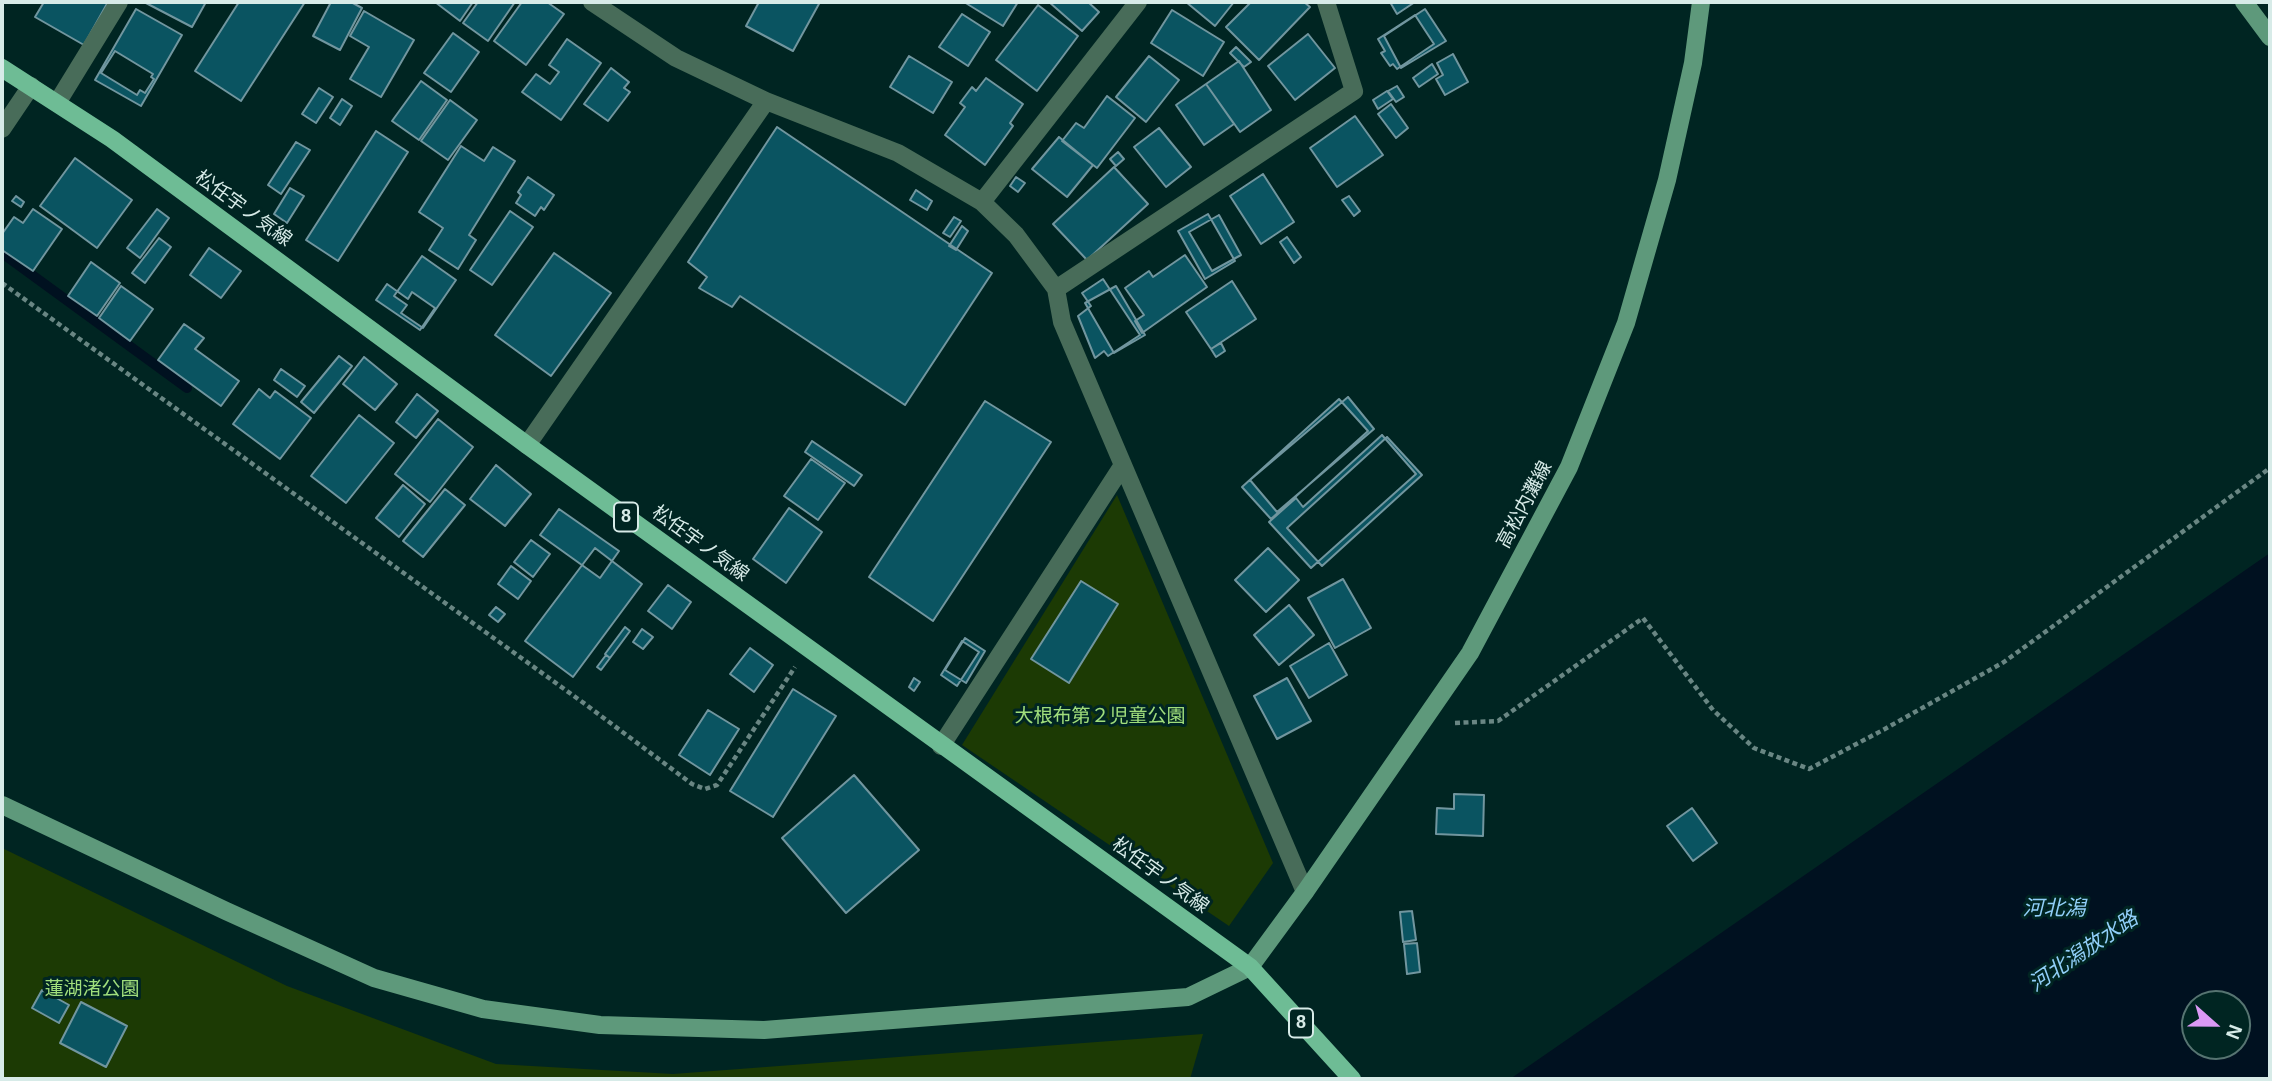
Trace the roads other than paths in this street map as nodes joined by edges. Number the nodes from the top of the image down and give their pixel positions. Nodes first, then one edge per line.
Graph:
1 (119, 2) edge
2 (592, 2) edge
3 (1138, 2) edge
4 (1326, 2) edge
5 (1701, 2) edge
6 (2244, 2) edge
7 (2270, 37) edge
8 (2, 68) edge
9 (31, 86) junction
10 (766, 101) junction
11 (57, 103) junction
12 (2, 129) edge
13 (982, 202) junction
14 (1056, 289) junction
15 (527, 445) junction
16 (1124, 465) junction
17 (941, 746) junction
18 (2, 805) edge
19 (1305, 892) junction
20 (1250, 967) junction
21 (1352, 1079) edge

1 - 11 street
2 - 10 street
3 - 13 street
4 - 14 street
5 - 19 street, 高松内灘線
6 - 7 street
8 - 9 main road, 松任宇ノ気線 / 8
9 - 11 main road, 松任宇ノ気線 / 8
9 - 12 street
10 - 13 street
10 - 15 street
11 - 15 main road, 松任宇ノ気線 / 8
13 - 14 street
14 - 16 street
15 - 17 main road, 松任宇ノ気線 / 8
16 - 17 street
16 - 19 street
17 - 20 main road, 松任宇ノ気線 / 8
18 - 20 street
19 - 20 street, 高松内灘線
20 - 21 main road, 松任宇ノ気線 / 8

